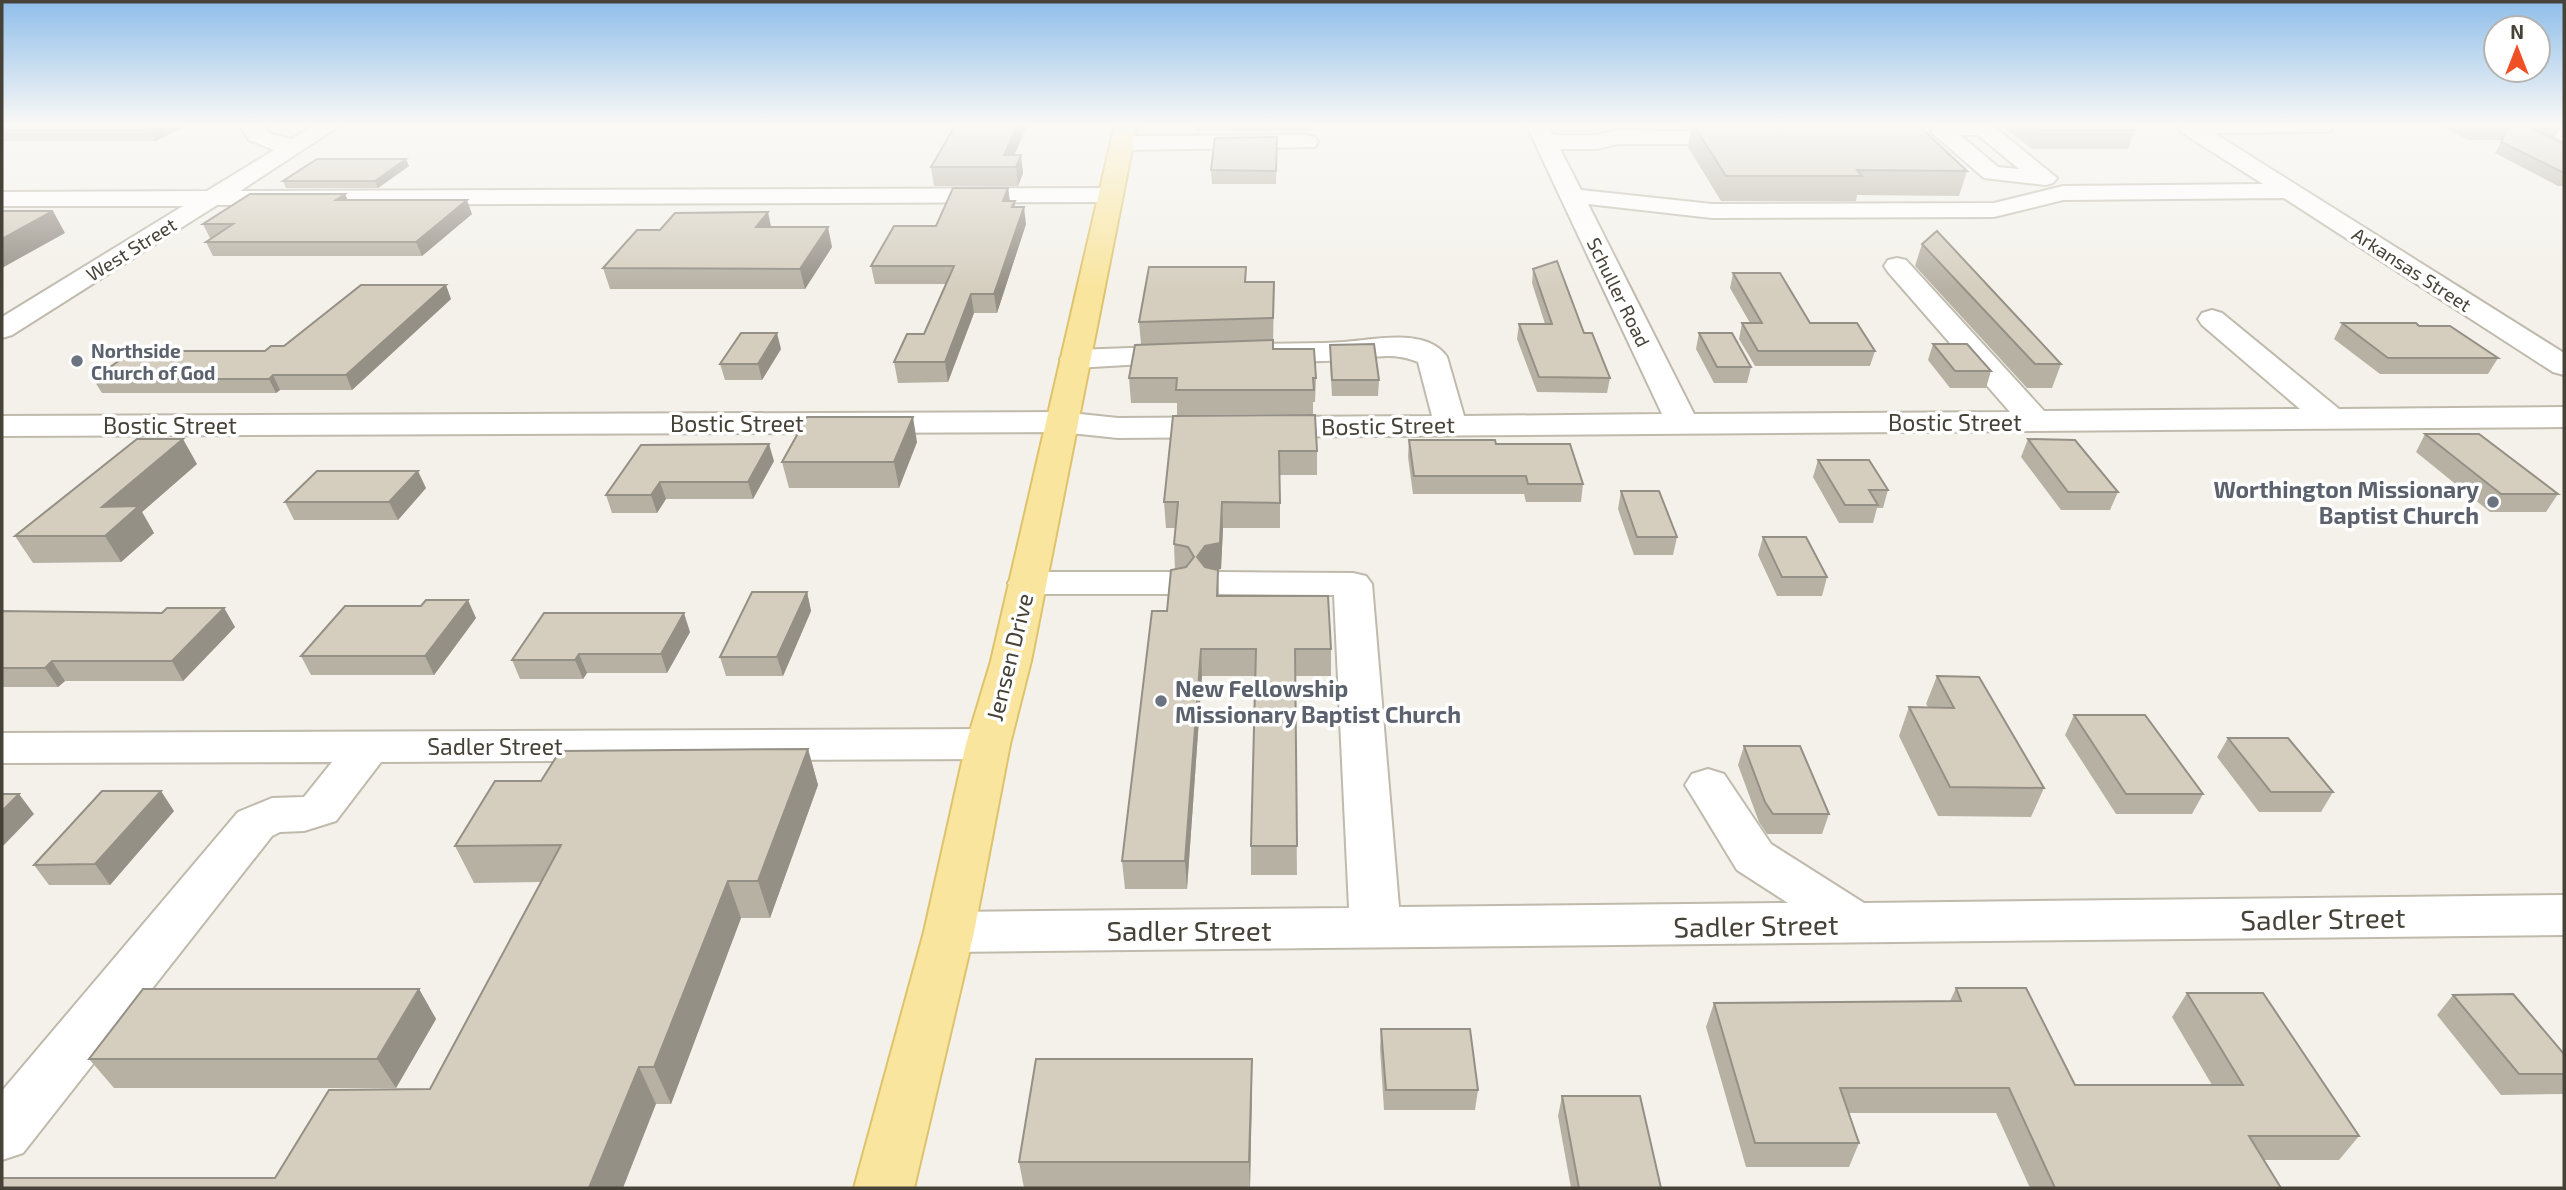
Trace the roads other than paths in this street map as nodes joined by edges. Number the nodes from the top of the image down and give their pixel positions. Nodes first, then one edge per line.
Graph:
1 (241, 180) edge
2 (1114, 180) edge
3 (1565, 180) edge
4 (1618, 180) edge
5 (2271, 180) edge
6 (2289, 191) junction
7 (1110, 195) junction
8 (1573, 197) junction
9 (212, 198) junction
10 (2, 199) edge
11 (1629, 201) junction
12 (1897, 266) dead end
13 (2212, 319) dead end
14 (2, 329) edge
15 (1075, 359) junction
16 (2564, 366) edge
17 (2564, 417) edge
18 (2331, 419) junction
19 (1062, 422) junction
20 (1682, 422) junction
21 (2036, 422) junction
22 (1450, 425) junction
23 (2, 426) edge
24 (1027, 583) junction
25 (1174, 583) edge
26 (1220, 583) edge
27 (988, 744) junction
28 (369, 746) junction
29 (2, 748) edge
30 (1708, 785) dead end
31 (2564, 915) edge
32 (1858, 924) junction
33 (1375, 928) junction
34 (948, 932) junction
35 (2, 1134) edge
36 (884, 1188) edge

1 - 9 street, West Street
2 - 7 main road, Jensen Drive
3 - 8 street, Schuller Road
4 - 11 street
5 - 6 street, Arkansas Street
6 - 11 street
6 - 16 street, Arkansas Street
7 - 9 street
7 - 15 main road, Jensen Drive
8 - 11 street
8 - 20 street, Schuller Road
9 - 10 street
9 - 14 street, West Street
12 - 21 street
13 - 18 street
15 - 19 main road, Jensen Drive
15 - 22 street
17 - 18 street, Bostic Street
18 - 21 street, Bostic Street
19 - 22 street, Bostic Street
19 - 23 street, Bostic Street
19 - 24 main road, Jensen Drive
20 - 21 street, Bostic Street
20 - 22 street, Bostic Street
24 - 25 street
24 - 27 main road, Jensen Drive
26 - 33 street
27 - 28 street, Sadler Street
27 - 34 main road, Jensen Drive
28 - 29 street, Sadler Street
28 - 35 street
30 - 32 street
31 - 32 street, Sadler Street
32 - 33 street, Sadler Street
33 - 34 street, Sadler Street
34 - 36 main road, Jensen Drive

